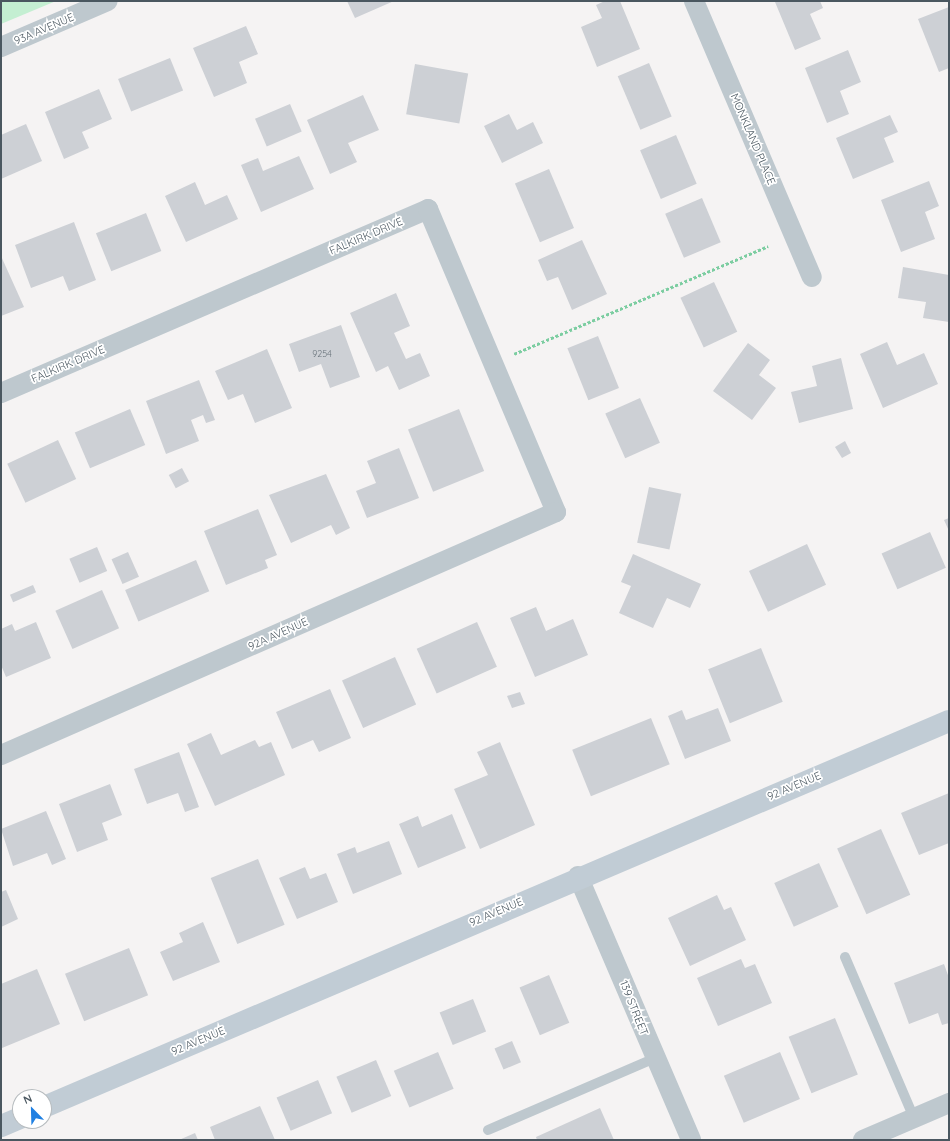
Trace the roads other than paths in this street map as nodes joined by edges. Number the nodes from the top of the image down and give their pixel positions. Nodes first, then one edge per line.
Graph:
1 (108, 1) edge
2 (694, 1) edge
3 (1, 47) edge
4 (812, 277) dead end
5 (1, 393) edge
6 (556, 512) joint
7 (949, 721) edge
8 (1, 755) edge
9 (578, 876) junction
10 (845, 957) dead end
11 (655, 1058) junction
12 (949, 1103) edge
13 (52, 1104) edge
14 (914, 1118) junction
15 (12, 1121) edge
16 (1, 1126) edge
17 (488, 1130) dead end
18 (691, 1140) edge
19 (863, 1140) edge

1 - 3 street, 93A AVENUE
2 - 4 street, MONKLAND PLACE
5 - 6 street, FALKIRK DRIVE
6 - 8 street, 92A AVENUE
7 - 9 main road, 92 AVENUE
9 - 11 street, 139 STREET
9 - 13 main road, 92 AVENUE
10 - 14 lane
11 - 17 lane
11 - 18 street, 139 STREET
12 - 14 street
14 - 19 street
15 - 16 main road

